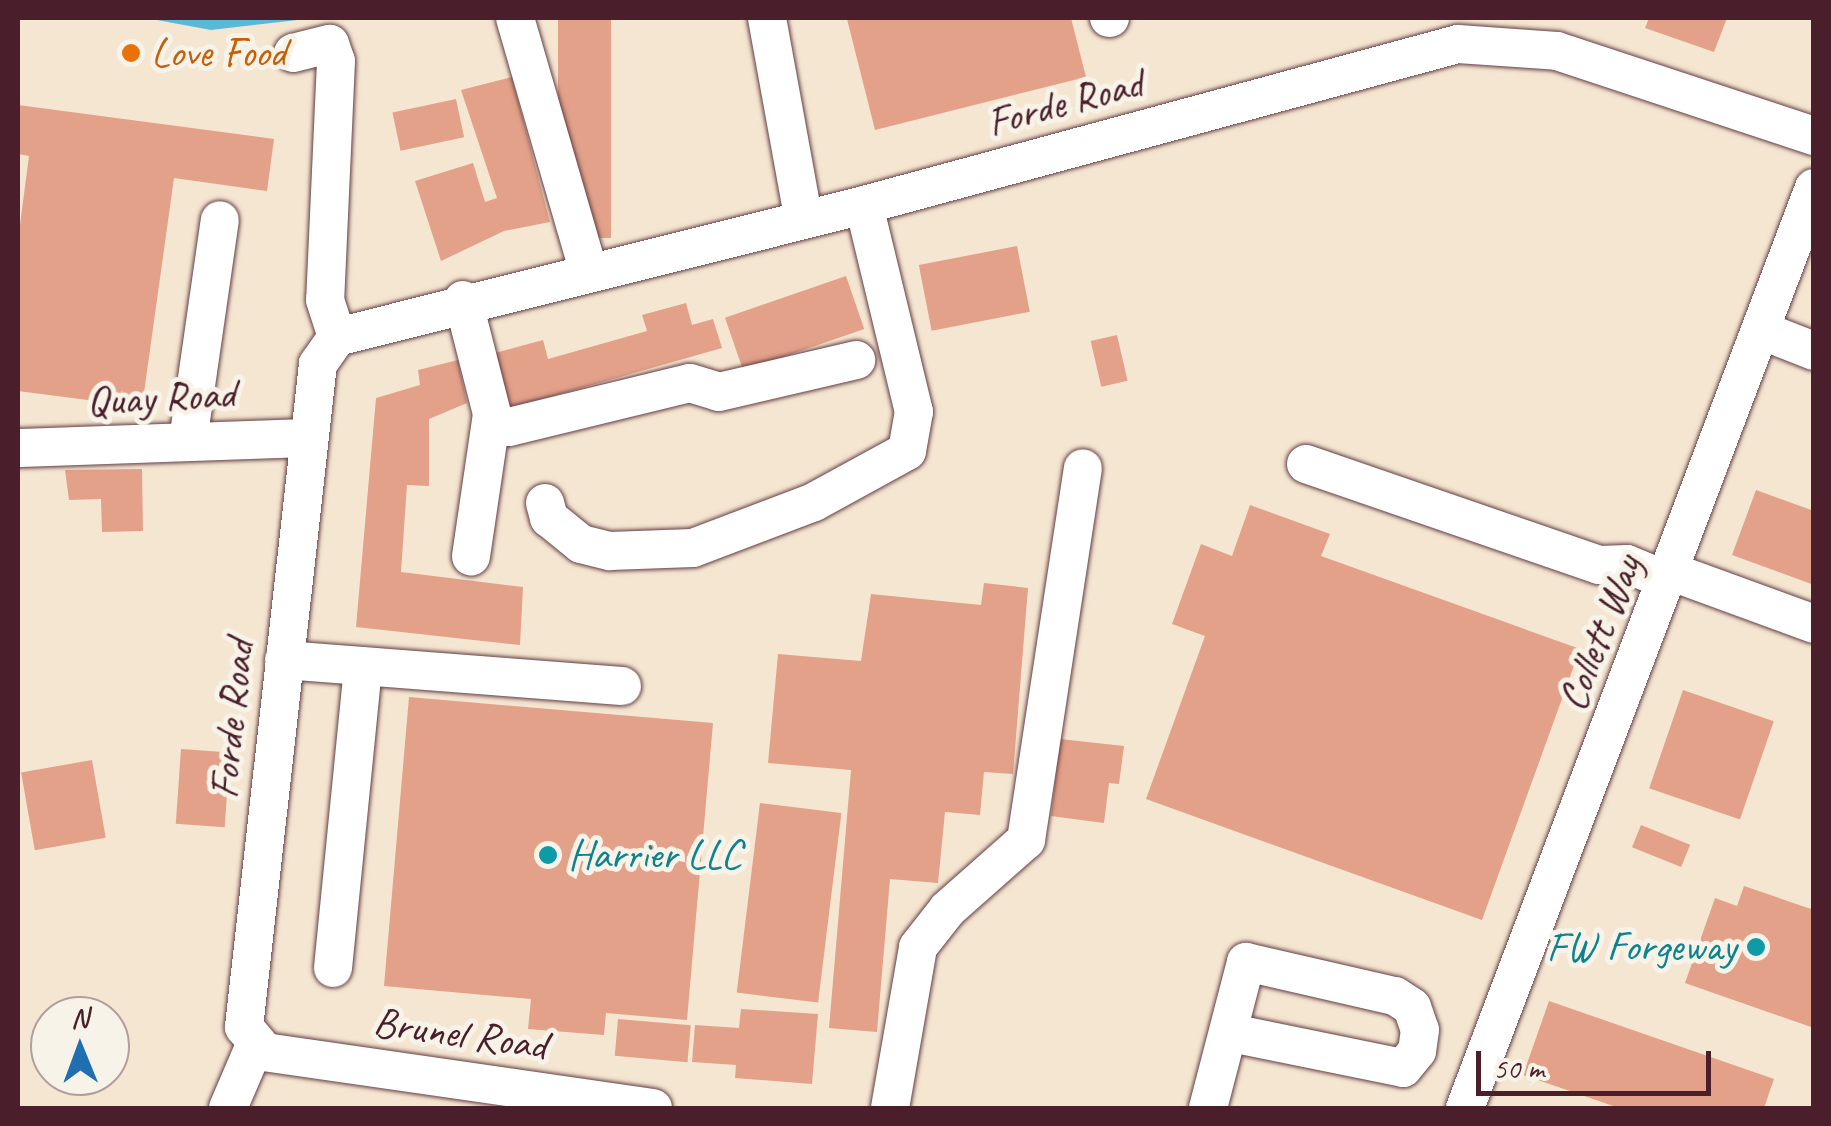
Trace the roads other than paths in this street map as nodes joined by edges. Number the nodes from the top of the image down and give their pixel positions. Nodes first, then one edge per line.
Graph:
1 (515, 18) edge
2 (767, 18) edge
3 (293, 53) dead end
4 (1814, 136) edge
5 (1814, 188) edge
6 (864, 205) junction
7 (803, 217) junction
8 (220, 220) dead end
9 (588, 270) junction
10 (463, 300) junction
11 (1763, 331) junction
12 (337, 337) junction
13 (1814, 351) edge
14 (856, 360) dead end
15 (491, 425) junction
16 (309, 438) junction
17 (188, 441) junction
18 (18, 448) edge
19 (1306, 464) dead end
20 (1083, 468) dead end
21 (544, 503) dead end
22 (471, 556) dead end
23 (1670, 577) junction
24 (1814, 624) edge
25 (284, 660) junction
26 (363, 666) junction
27 (622, 686) dead end
28 (333, 968) dead end
29 (1231, 1033) junction
30 (255, 1045) junction
31 (228, 1108) edge
32 (653, 1108) edge
33 (890, 1108) edge
34 (1208, 1108) edge
35 (1465, 1108) edge

1 - 9 street
2 - 7 street
3 - 12 street
4 - 6 street, Forde Road
5 - 11 street, Collett Way
6 - 7 street, Forde Road
6 - 21 street
7 - 9 street, Forde Road
8 - 17 street
9 - 10 street, Forde Road
10 - 12 street, Forde Road
10 - 15 street
11 - 13 street
11 - 23 street, Collett Way
12 - 16 street, Forde Road
14 - 15 street
15 - 22 street
16 - 17 street, Quay Road
16 - 25 street, Forde Road
17 - 18 street, Quay Road
19 - 23 street
20 - 33 street
23 - 24 street
23 - 35 street, Collett Way
25 - 26 street
25 - 30 street, Forde Road
26 - 27 street
26 - 28 street
29 - 29 street
29 - 34 street
30 - 31 street
30 - 32 street, Brunel Road

